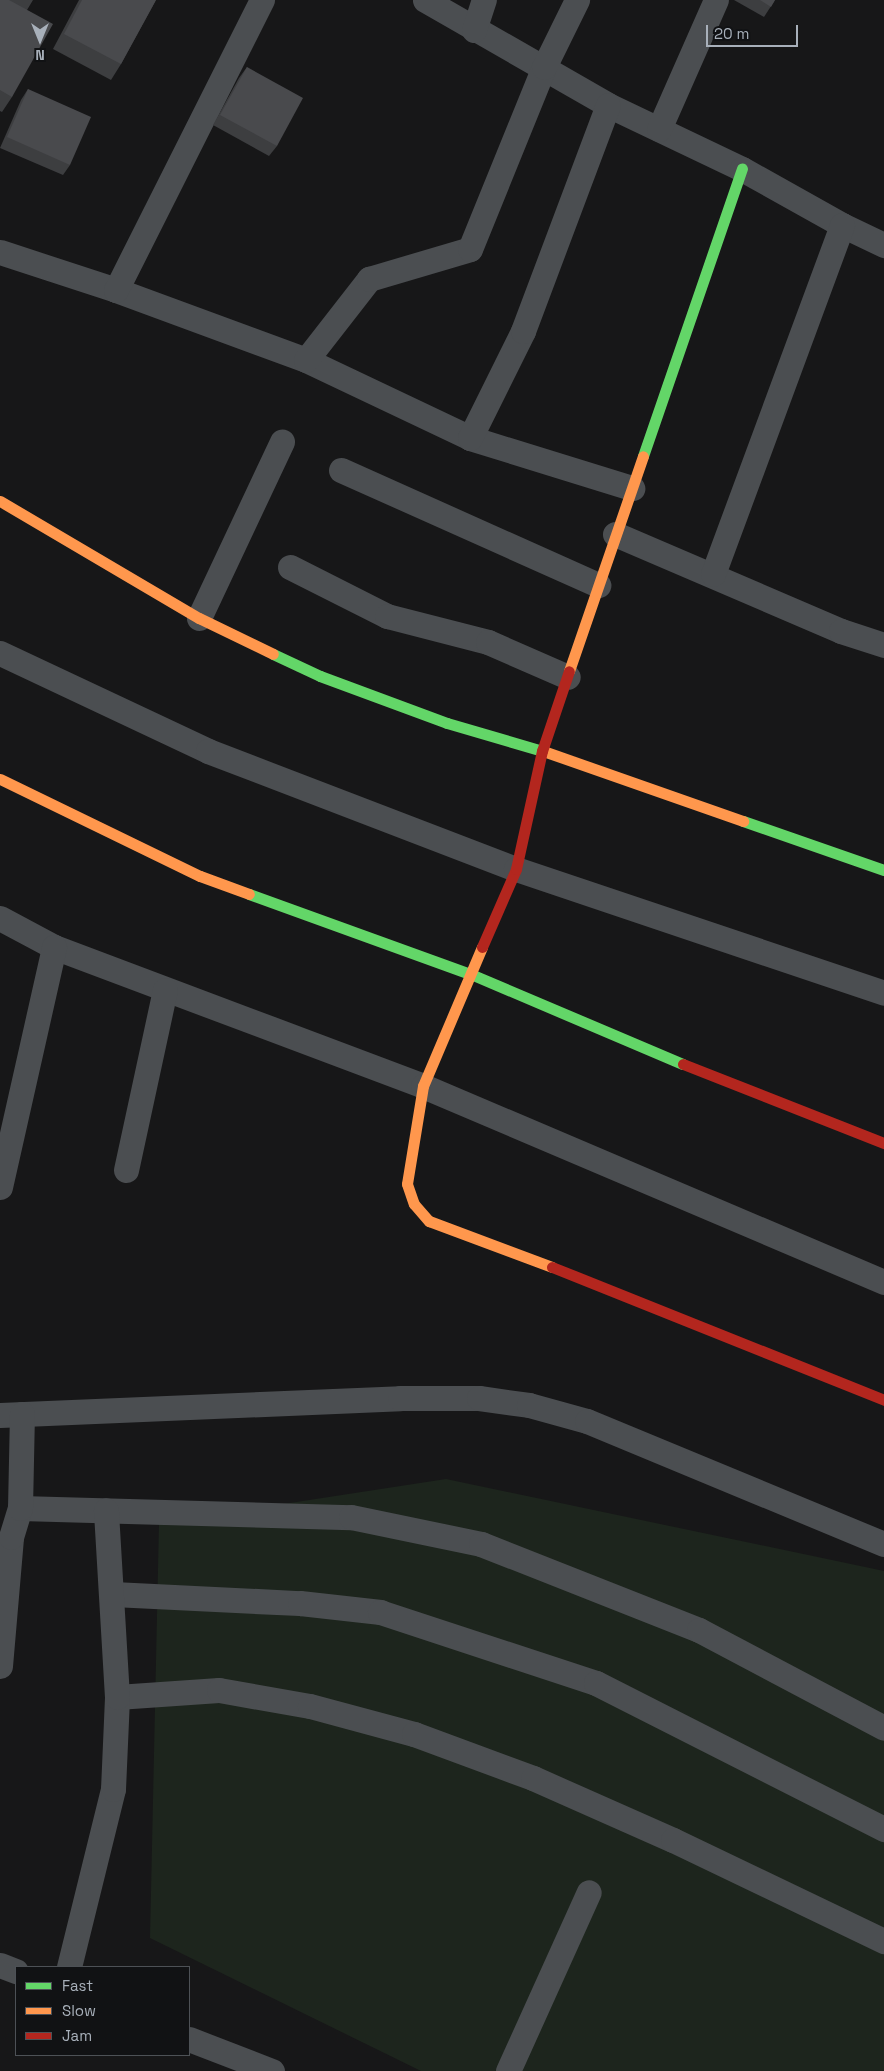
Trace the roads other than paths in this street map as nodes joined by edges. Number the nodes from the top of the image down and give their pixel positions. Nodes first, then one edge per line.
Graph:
1 (262, 0) edge
2 (425, 0) edge
3 (484, 0) edge
4 (577, 0) edge
5 (716, 0) edge
6 (474, 30) junction
7 (544, 67) junction
8 (608, 105) junction
9 (658, 129) junction
10 (742, 169) junction
11 (842, 225) junction
12 (884, 245) edge
13 (0, 252) edge
14 (116, 290) junction
15 (306, 360) junction
16 (470, 438) junction
17 (282, 442) dead end
18 (341, 470) dead end
19 (632, 488) junction
20 (0, 500) edge
21 (615, 534) junction
22 (290, 567) dead end
23 (713, 574) junction
24 (598, 585) junction
25 (199, 618) junction
26 (884, 646) edge
27 (0, 654) edge
28 (568, 677) junction
29 (542, 751) junction
30 (0, 779) edge
31 (516, 869) junction
32 (884, 870) edge
33 (0, 918) edge
34 (54, 947) junction
35 (473, 975) junction
36 (165, 990) junction
37 (884, 993) edge
38 (423, 1086) junction
39 (884, 1143) edge
40 (126, 1170) dead end
41 (0, 1187) edge
42 (884, 1282) edge
43 (884, 1400) edge
44 (11, 1414) edge
45 (20, 1508) junction
46 (106, 1510) junction
47 (884, 1544) edge
48 (113, 1594) junction
49 (0, 1666) edge
50 (117, 1697) junction
51 (884, 1728) edge
52 (884, 1829) edge
53 (589, 1892) dead end
54 (884, 1941) edge
55 (0, 1965) edge
56 (70, 1966) edge
57 (15, 1971) edge
58 (190, 2039) edge
59 (272, 2071) edge
60 (508, 2071) edge

1 - 14 street
2 - 6 street
3 - 6 street
4 - 7 street
5 - 9 street
6 - 7 street
7 - 8 street
7 - 15 street
8 - 9 street
8 - 16 street
9 - 10 street
10 - 11 street
10 - 19 street
11 - 12 street
11 - 23 street
13 - 14 street
14 - 15 street
15 - 16 street
16 - 19 street
17 - 25 street
18 - 24 street
19 - 21 street
20 - 25 street
21 - 23 street
21 - 24 street
22 - 28 street
23 - 26 street
24 - 28 street
25 - 29 street
27 - 31 street
28 - 29 street
29 - 31 street
29 - 32 street
30 - 35 street
31 - 35 street
31 - 37 street
33 - 34 street
34 - 36 street
34 - 41 street
35 - 38 street
35 - 39 street
36 - 38 street
36 - 40 street
38 - 42 street
38 - 43 street
44 - 45 street
44 - 47 street
45 - 46 street
45 - 49 street
46 - 48 street
46 - 51 street
48 - 50 street
48 - 52 street
50 - 54 street
50 - 56 street
53 - 60 street
55 - 57 street
58 - 59 street

